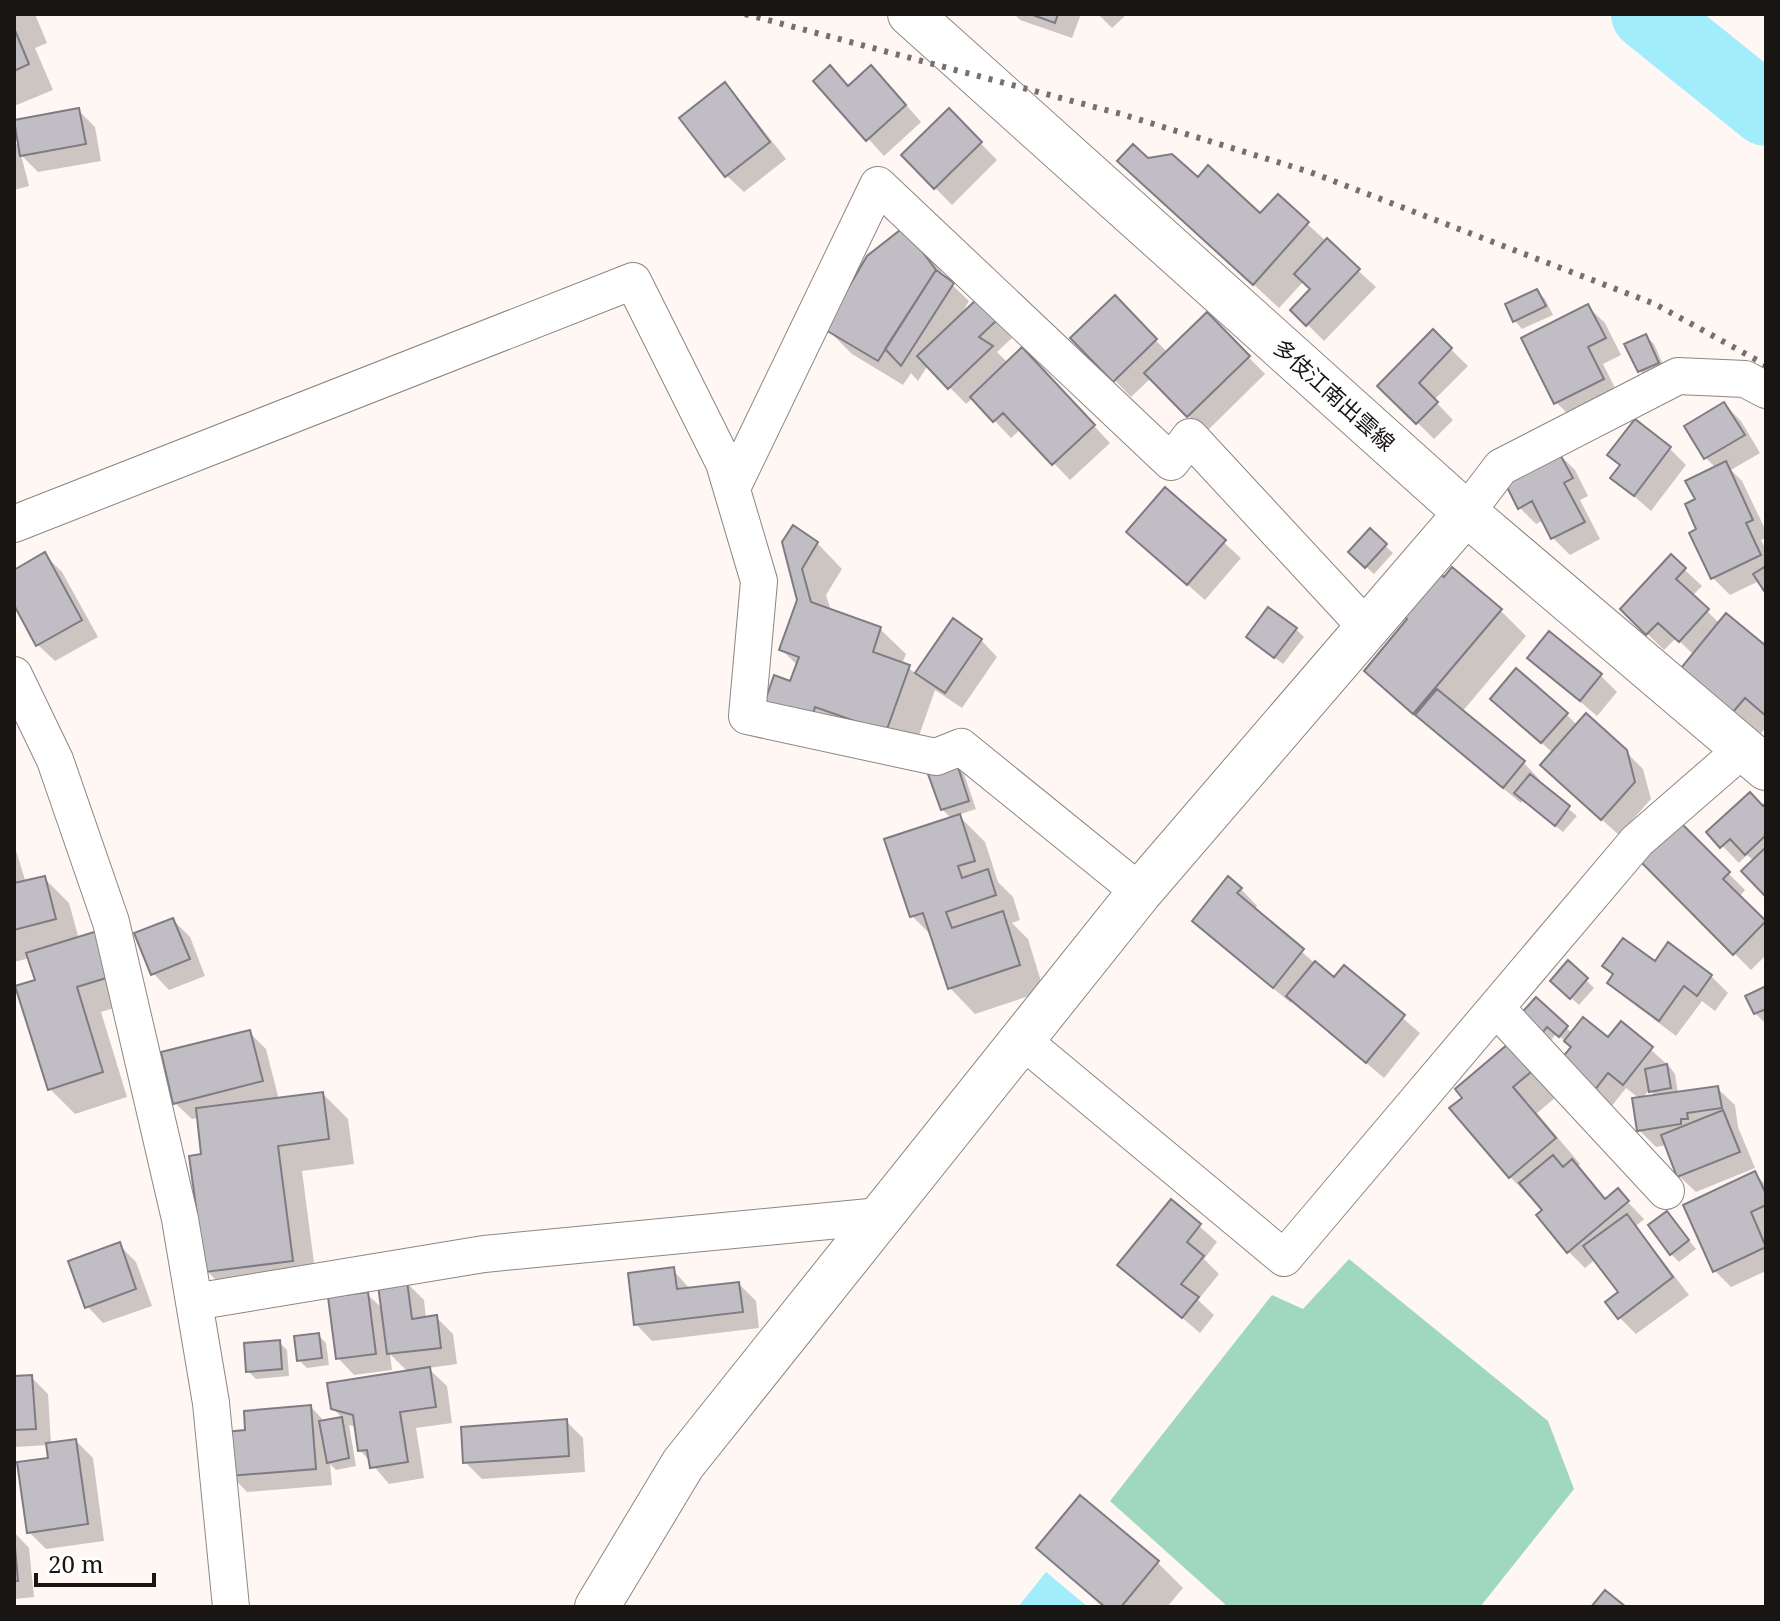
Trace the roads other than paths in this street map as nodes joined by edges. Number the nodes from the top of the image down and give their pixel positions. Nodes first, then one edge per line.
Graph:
1 (910, 14) edge
2 (1766, 390) edge
3 (732, 488) junction
4 (1466, 513) junction
5 (14, 524) edge
6 (1367, 628) junction
7 (14, 675) edge
8 (1755, 758) edge
9 (1140, 892) junction
10 (1496, 1008) junction
11 (1022, 1040) junction
12 (1666, 1191) dead end
13 (880, 1216) junction
14 (194, 1302) junction
15 (231, 1607) edge
16 (597, 1607) edge

1 - 4 street, 多伎江南出雲線
2 - 4 street
3 - 5 street
3 - 6 street
3 - 9 street
4 - 6 street
4 - 8 street, 多伎江南出雲線
6 - 9 street
7 - 14 street
8 - 10 street
9 - 11 street
10 - 11 street
10 - 12 street
11 - 13 street
13 - 14 street
13 - 16 street
14 - 15 street

